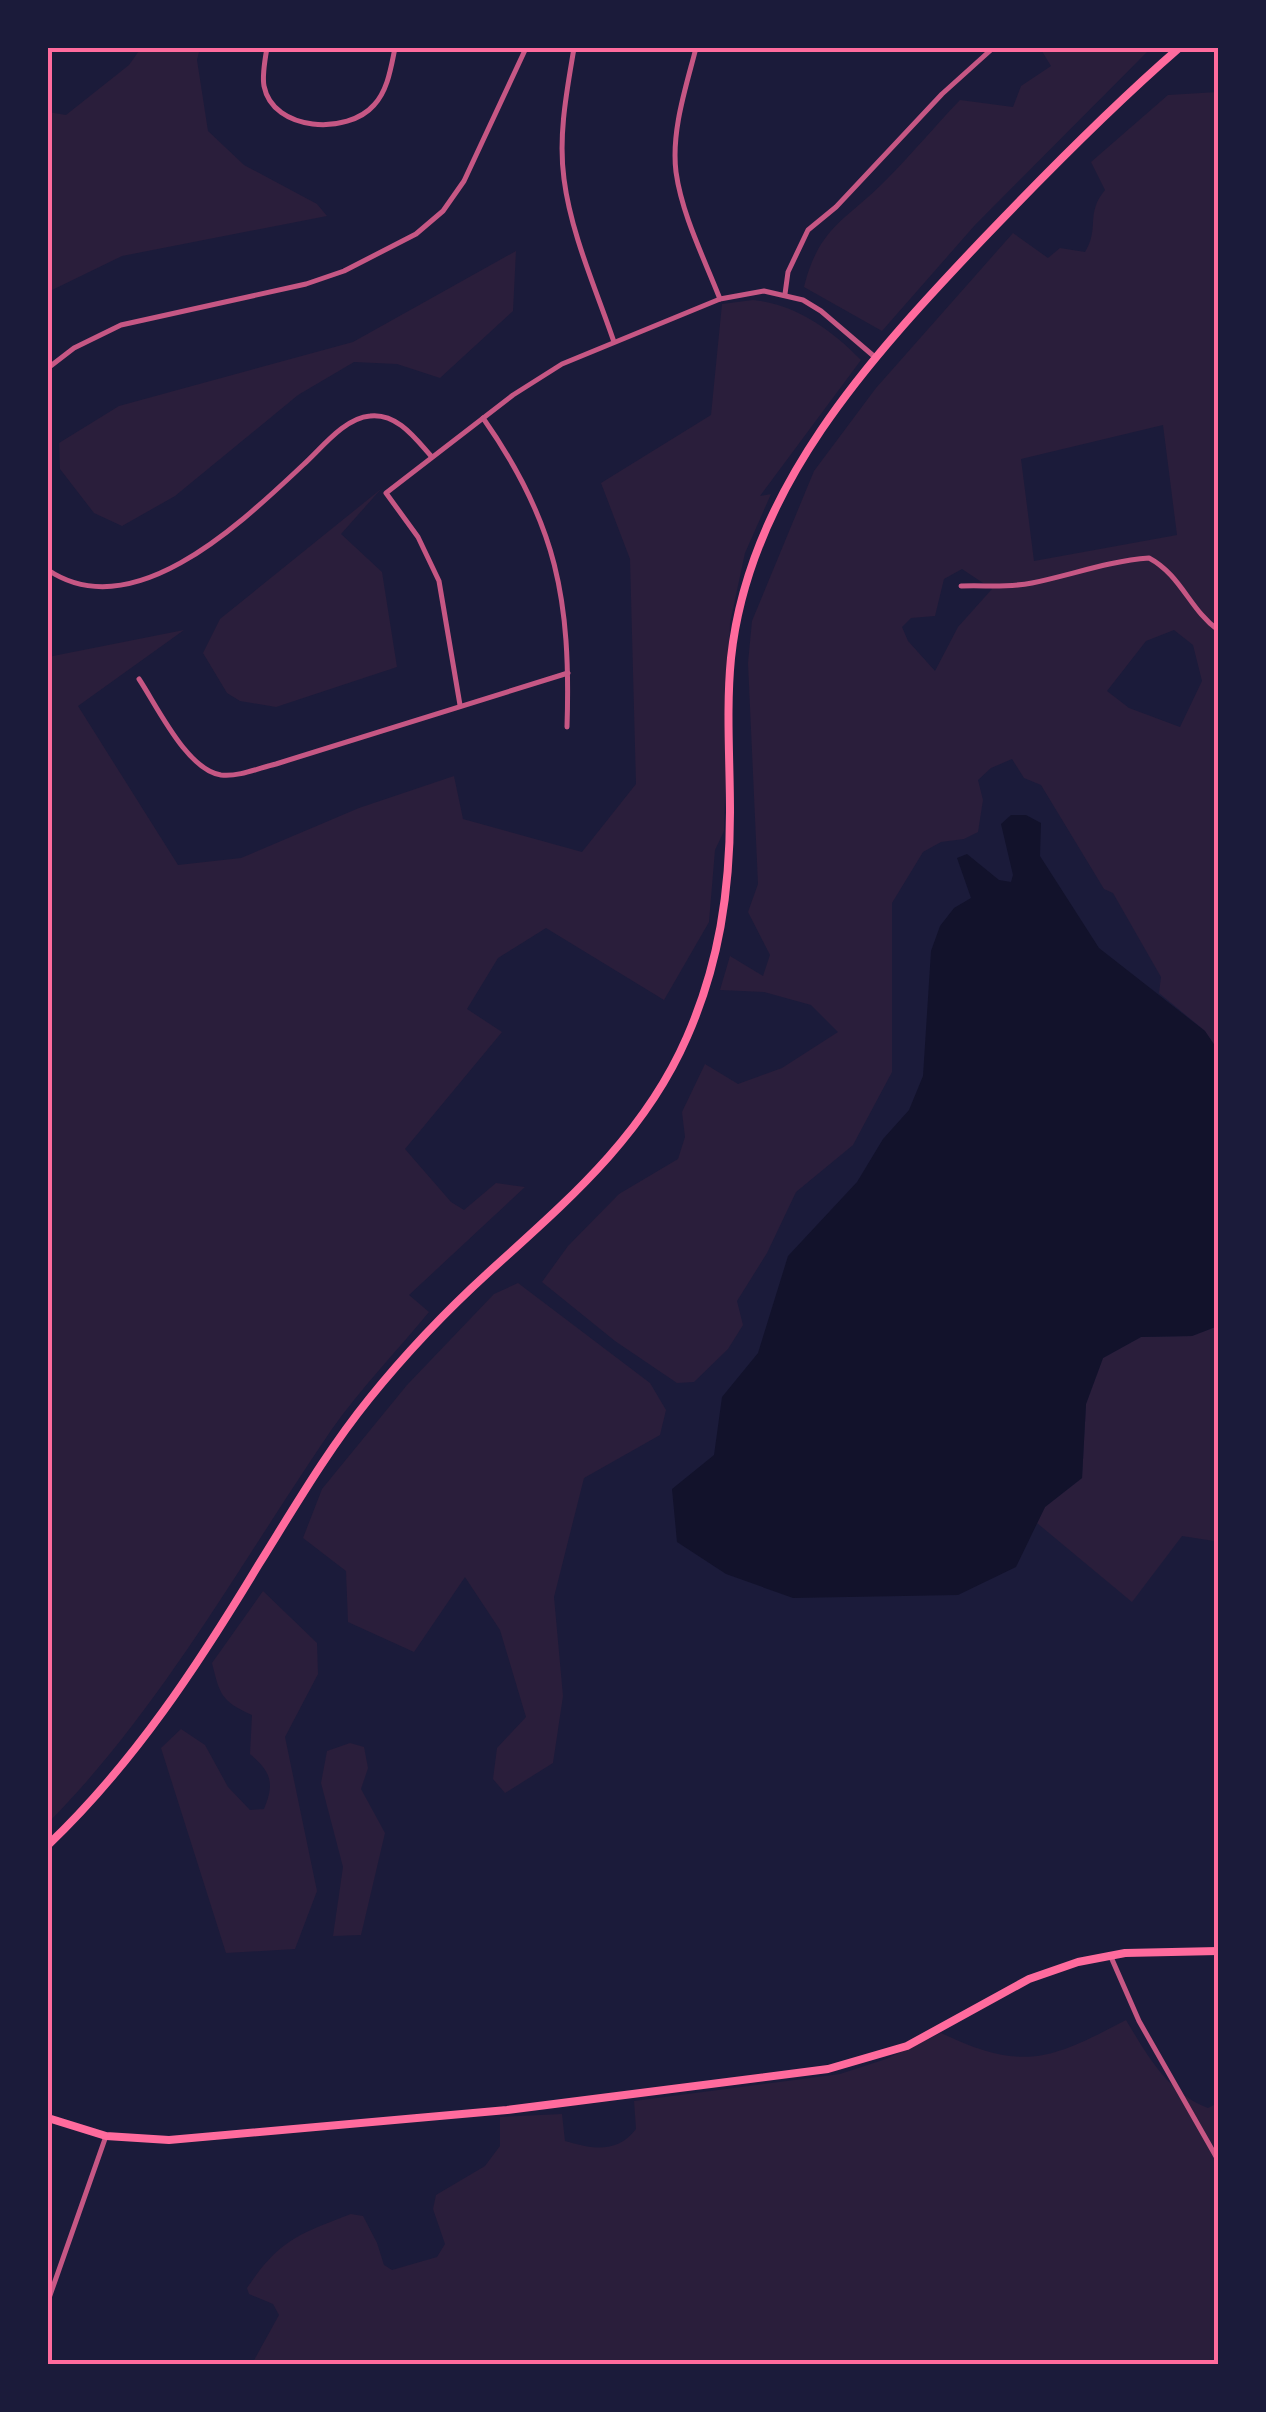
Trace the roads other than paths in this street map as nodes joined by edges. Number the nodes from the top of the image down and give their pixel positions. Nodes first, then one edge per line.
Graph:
1 (266, 48) edge
2 (395, 48) edge
3 (526, 48) edge
4 (574, 48) edge
5 (696, 48) edge
6 (994, 48) edge
7 (1178, 48) edge
8 (785, 294) junction
9 (720, 299) junction
10 (614, 342) junction
11 (876, 358) junction
12 (48, 368) edge
13 (483, 418) junction
14 (431, 456) junction
15 (48, 570) edge
16 (962, 586) dead end
17 (1218, 630) edge
18 (568, 673) junction
19 (140, 679) dead end
20 (460, 706) junction
21 (567, 727) dead end
22 (48, 1845) edge
23 (1218, 1951) edge
24 (1110, 1954) junction
25 (48, 2118) edge
26 (106, 2136) junction
27 (1218, 2160) edge
28 (48, 2301) edge

1 - 2 street
3 - 12 street
4 - 10 street
5 - 9 street
6 - 8 street
7 - 11 main road
8 - 9 street
8 - 11 street
9 - 10 street
10 - 13 street
11 - 22 main road
13 - 14 street
13 - 18 street
14 - 15 street
14 - 20 street
16 - 17 street
18 - 20 street
18 - 21 street
19 - 20 street
23 - 24 main road
24 - 26 main road
24 - 27 street
25 - 26 main road
26 - 28 street

